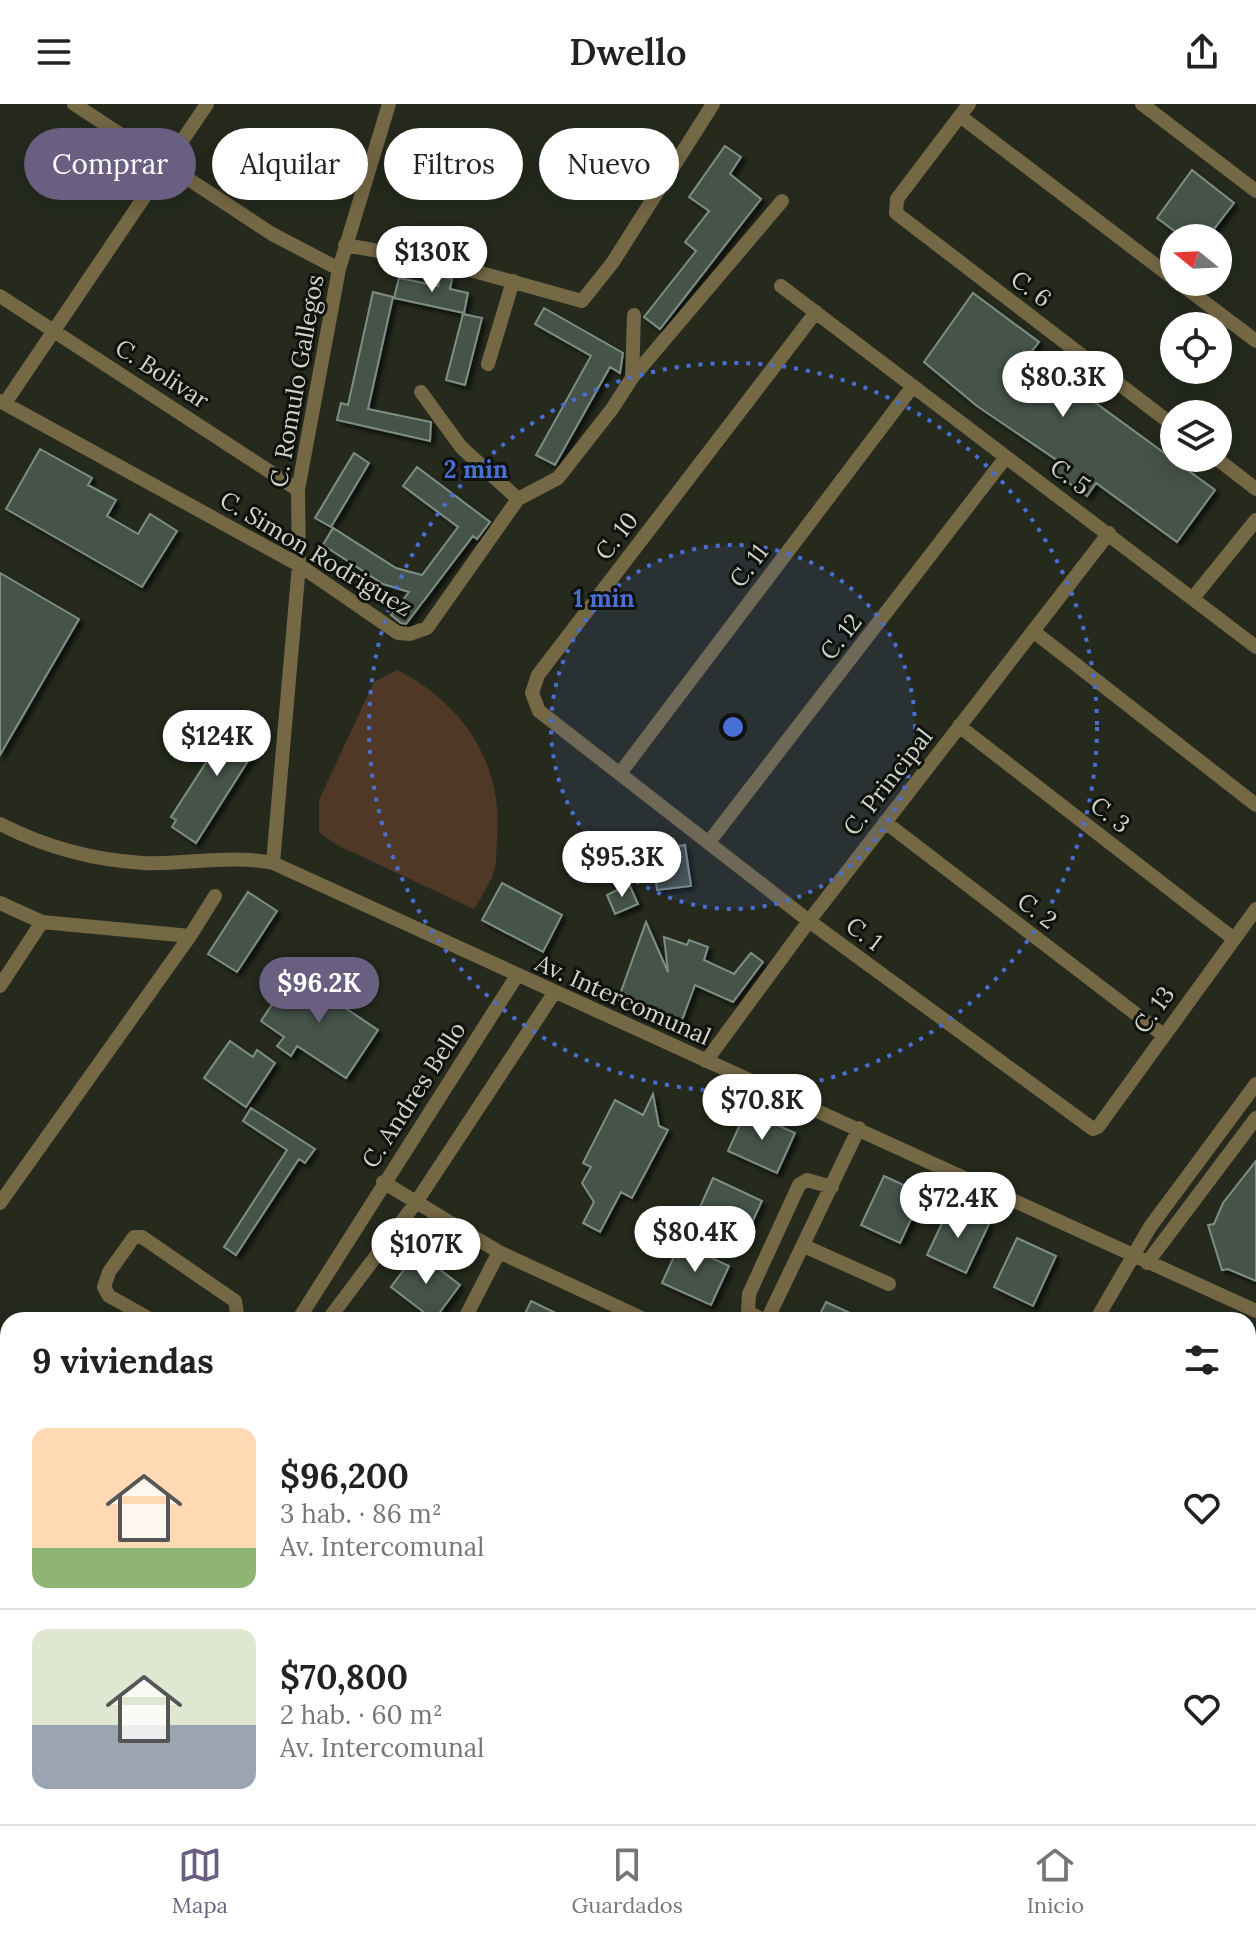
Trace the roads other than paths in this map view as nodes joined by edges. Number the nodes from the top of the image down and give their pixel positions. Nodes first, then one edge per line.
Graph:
1 (74, 104) edge
2 (207, 104) edge
3 (389, 104) edge
4 (713, 104) edge
5 (1142, 104) edge
6 (965, 110) edge
7 (109, 128) edge
8 (190, 128) edge
9 (196, 185) edge
10 (1256, 191) edge
11 (140, 200) edge
12 (782, 201) dead end
13 (345, 245) junction
14 (1160, 267) edge
15 (339, 269) junction
16 (513, 281) junction
17 (781, 286) dead end
18 (0, 296) edge
19 (1197, 296) edge
20 (816, 312) junction
21 (634, 315) dead end
22 (52, 328) junction
23 (1256, 341) edge
24 (488, 364) dead end
25 (632, 378) junction
26 (913, 386) junction
27 (421, 392) dead end
28 (2, 402) edge
29 (1160, 415) edge
30 (1006, 457) junction
31 (1232, 470) edge
32 (1256, 489) edge
33 (298, 490) junction
34 (518, 499) junction
35 (1256, 520) edge
36 (1109, 533) junction
37 (299, 565) junction
38 (1193, 598) junction
39 (1033, 631) junction
40 (1256, 647) edge
41 (959, 726) junction
42 (621, 772) junction
43 (1256, 805) edge
44 (885, 822) junction
45 (0, 824) edge
46 (709, 842) junction
47 (273, 863) junction
48 (215, 896) dead end
49 (0, 903) edge
50 (1256, 909) edge
51 (809, 921) junction
52 (42, 922) junction
53 (190, 936) junction
54 (1234, 939) junction
55 (516, 977) junction
56 (0, 986) edge
57 (554, 993) junction
58 (1162, 1034) junction
59 (706, 1061) junction
60 (1256, 1084) edge
61 (1256, 1118) edge
62 (1085, 1126) joint
63 (859, 1128) junction
64 (383, 1182) junction
65 (832, 1187) junction
66 (0, 1203) edge
67 (415, 1204) junction
68 (804, 1246) junction
69 (499, 1252) junction
70 (1131, 1256) junction
71 (1147, 1263) junction
72 (889, 1284) dead end
73 (1256, 1311) edge
74 (138, 1312) edge
75 (237, 1312) edge
76 (303, 1312) edge
77 (334, 1312) edge
78 (468, 1312) edge
79 (629, 1312) edge
80 (748, 1312) edge
81 (769, 1312) edge
82 (1100, 1312) edge

1 - 7 street
2 - 8 street
3 - 13 street, C. Romulo Gallegos
4 - 16 street
5 - 10 street
6 - 14 street
6 - 29 street, C. 6
9 - 15 street
11 - 22 street
12 - 25 street
13 - 15 street, C. Romulo Gallegos
13 - 16 street
15 - 33 street, C. Romulo Gallegos
16 - 24 street
17 - 20 street, C. 5
18 - 22 street, C. Bolivar
19 - 23 street
20 - 26 street, C. 5
20 - 42 street, C. 10
21 - 25 street
22 - 28 street
22 - 33 street, C. Bolivar
25 - 34 street
26 - 30 street, C. 5
26 - 42 street, C. 11
27 - 34 street
28 - 37 street, C. Simon Rodriguez
30 - 36 street, C. 5
30 - 46 street, C. 12
31 - 32 street
33 - 37 street, C. Romulo Gallegos
34 - 37 street, C. Simon Rodriguez
35 - 38 street
36 - 38 street, C. 5
36 - 39 street, C. Principal
37 - 47 street, C. Romulo Gallegos
38 - 40 street, C. 5
39 - 41 street, C. Principal
39 - 43 street
41 - 44 street, C. Principal
41 - 54 street, C. 3
42 - 46 street, C. 1
44 - 51 street, C. Principal
44 - 58 street, C. 2
45 - 47 street, Av. Intercomunal
46 - 51 street, C. 1
47 - 55 street, Av. Intercomunal
48 - 53 street
49 - 52 street
50 - 54 street, C. 13
51 - 59 street, C. Principal
51 - 62 street, C. 1
52 - 53 street
52 - 56 street
53 - 66 street
54 - 58 street, C. 13
55 - 57 street, Av. Intercomunal
55 - 64 street, C. Andres Bello
57 - 59 street, Av. Intercomunal
57 - 67 street
58 - 62 street, C. 13
59 - 63 street, Av. Intercomunal
60 - 70 street
61 - 71 street
63 - 65 street
63 - 70 street, Av. Intercomunal
64 - 67 street
64 - 76 street, C. Andres Bello
65 - 68 street
65 - 80 street
67 - 69 street
67 - 77 street
68 - 72 street
68 - 81 street
69 - 78 street
69 - 79 street
70 - 71 street, Av. Intercomunal
70 - 82 street
71 - 73 street, Av. Intercomunal
74 - 75 street

